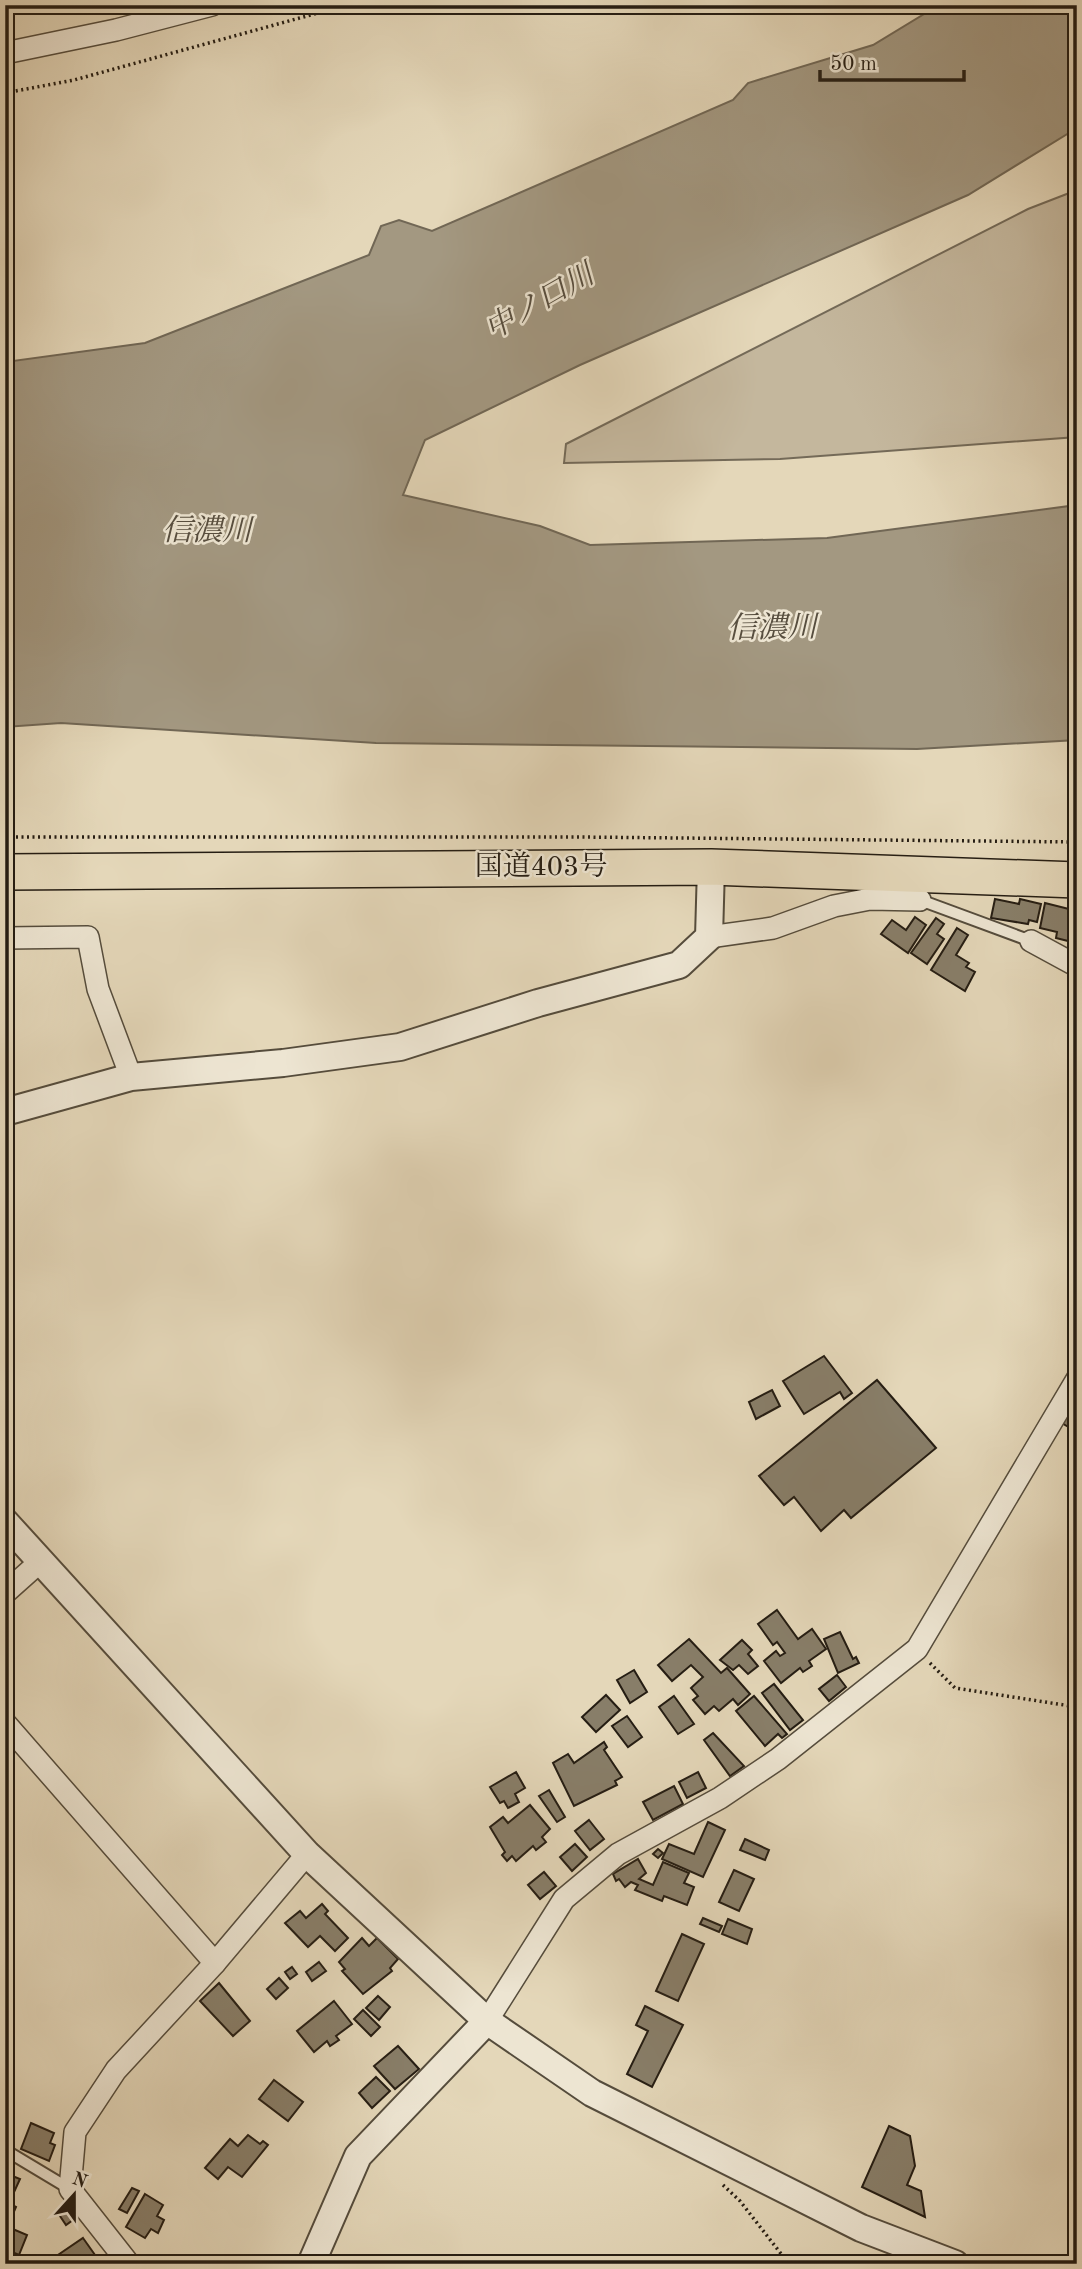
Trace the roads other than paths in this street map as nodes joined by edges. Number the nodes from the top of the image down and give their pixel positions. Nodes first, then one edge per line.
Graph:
1 (212, 5) edge
2 (5, 53) edge
3 (710, 867) junction
4 (5, 872) edge
5 (1077, 880) edge
6 (919, 901) joint
7 (709, 937) junction
8 (5, 939) edge
9 (1031, 942) joint
10 (1077, 966) edge
11 (131, 1077) junction
12 (5, 1111) edge
13 (1077, 1379) edge
14 (5, 1522) edge
15 (42, 1560) junction
16 (5, 1593) edge
17 (9, 1734) edge
18 (307, 1854) junction
19 (215, 1963) junction
20 (487, 2021) junction
21 (5, 2150) edge
22 (70, 2189) junction
23 (129, 2264) edge
24 (311, 2264) edge
25 (955, 2264) edge

1 - 2 street
3 - 4 highway, 国道403号
3 - 5 highway, 国道403号
3 - 7 street
6 - 7 street
6 - 9 lane
7 - 11 street
8 - 11 street
9 - 10 street
11 - 12 street
13 - 20 street
14 - 15 street
15 - 16 street
15 - 18 street
17 - 19 street
18 - 19 street
18 - 20 street
19 - 22 street
20 - 24 street
20 - 25 street
21 - 22 lane
22 - 23 street

